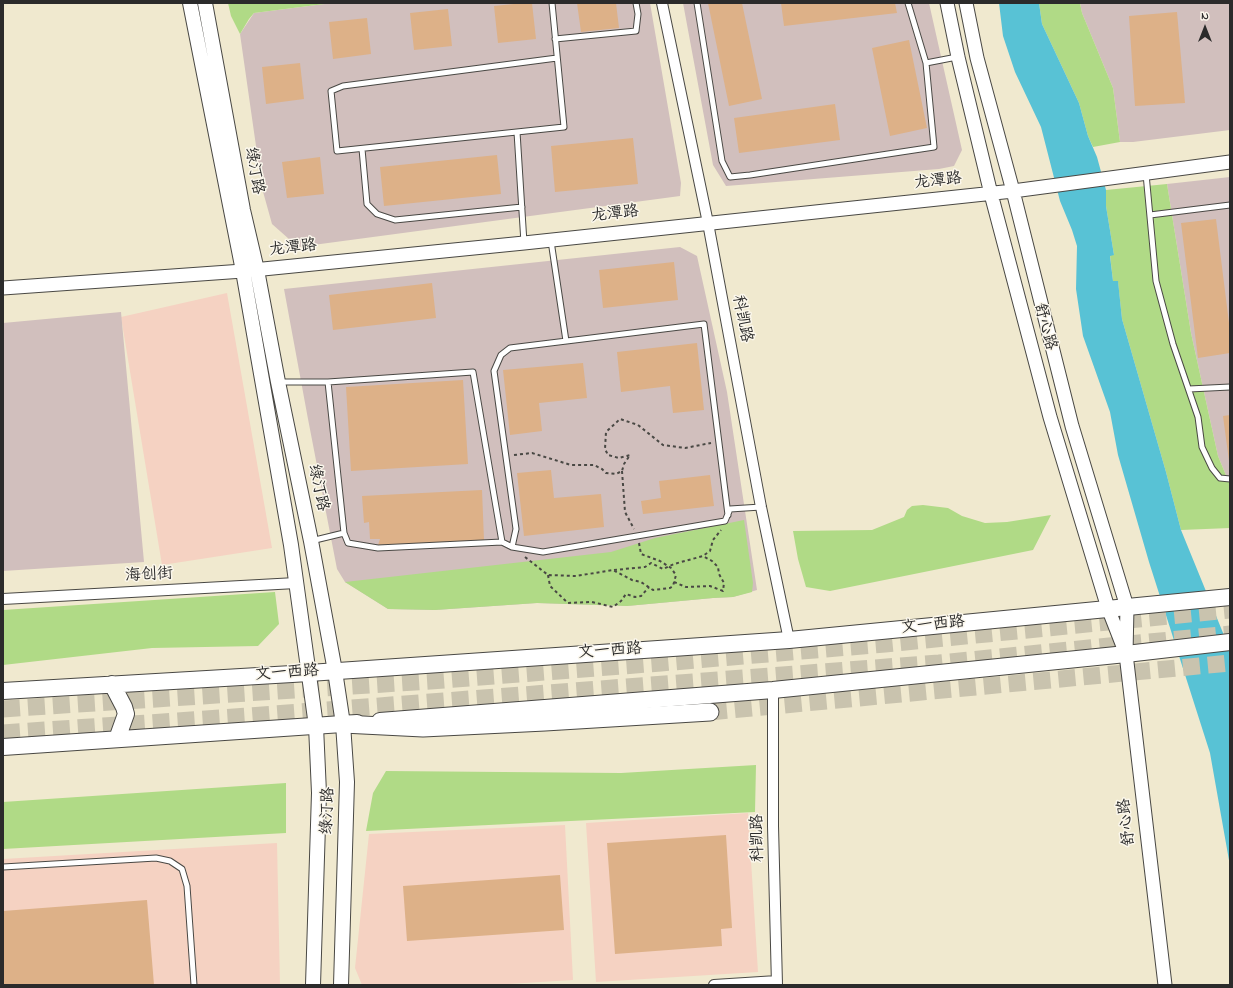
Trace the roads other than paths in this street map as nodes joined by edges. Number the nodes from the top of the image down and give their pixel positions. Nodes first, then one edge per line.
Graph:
1 (190, 3) edge
2 (205, 3) edge
3 (552, 3) edge
4 (636, 3) edge
5 (662, 3) edge
6 (696, 3) edge
7 (908, 3) edge
8 (947, 3) edge
9 (966, 3) edge
10 (555, 39) junction
11 (958, 57) junction
12 (557, 58) junction
13 (926, 64) junction
14 (517, 132) junction
15 (362, 149) junction
16 (1230, 162) edge
17 (1146, 173) junction
18 (1014, 191) junction
19 (991, 194) junction
20 (1230, 205) edge
21 (522, 207) junction
22 (1150, 215) junction
23 (708, 223) junction
24 (551, 239) junction
25 (524, 242) junction
26 (257, 270) junction
27 (243, 271) junction
28 (3, 288) edge
29 (566, 341) junction
30 (278, 382) junction
31 (328, 382) junction
32 (1230, 387) edge
33 (1189, 389) junction
34 (1230, 479) edge
35 (761, 507) junction
36 (728, 514) junction
37 (344, 533) junction
38 (310, 541) junction
39 (502, 542) junction
40 (510, 546) junction
41 (296, 583) junction
42 (1223, 598) edge
43 (3, 599) edge
44 (1127, 607) junction
45 (1108, 608) junction
46 (789, 640) junction
47 (1230, 642) edge
48 (1126, 654) junction
49 (335, 671) junction
50 (309, 673) junction
51 (112, 684) junction
52 (3, 690) edge
53 (773, 690) junction
54 (710, 712) tunnel mouth
55 (343, 724) junction
56 (316, 726) junction
57 (117, 739) junction
58 (3, 747) edge
59 (3, 868) edge
60 (777, 983) edge
61 (194, 985) edge
62 (313, 985) edge
63 (341, 985) edge
64 (714, 985) edge
65 (1165, 985) edge

1 - 27 main road, 绿汀路
2 - 26 main road, 绿汀路
3 - 10 lane
4 - 10 lane
5 - 23 street, 科凯路
6 - 13 lane
7 - 13 lane
8 - 11 street, 舒心路
9 - 18 street, 舒心路
10 - 12 lane
11 - 13 lane
11 - 19 street, 舒心路
12 - 14 lane
12 - 15 lane
14 - 15 lane
14 - 21 lane
15 - 21 lane
16 - 17 street, 龙潭路
17 - 18 street, 龙潭路
17 - 22 lane
18 - 19 street, 龙潭路
18 - 44 street, 舒心路
19 - 23 street, 龙潭路
19 - 45 street, 舒心路
20 - 22 lane
21 - 25 lane
22 - 33 lane
23 - 24 street, 龙潭路
23 - 35 street, 科凯路
24 - 25 street, 龙潭路
24 - 29 lane
25 - 26 street, 龙潭路
26 - 27 street, 龙潭路
26 - 30 main road, 绿汀路
27 - 28 street, 龙潭路
27 - 41 main road, 绿汀路
29 - 36 lane
29 - 40 lane
30 - 31 lane
30 - 38 main road, 绿汀路
31 - 37 lane
31 - 39 lane
32 - 33 lane
33 - 34 lane
35 - 36 lane
35 - 46 street, 科凯路
36 - 40 lane
37 - 38 lane
37 - 39 lane
38 - 49 main road, 绿汀路
39 - 40 lane
41 - 43 street, 海创街
41 - 50 main road, 绿汀路
42 - 44 main road, 文一西路
44 - 45 main road, 文一西路
44 - 48 street, 舒心路
45 - 46 main road, 文一西路
45 - 48 street, 舒心路
46 - 49 main road, 文一西路
47 - 48 main road
48 - 53 main road
48 - 65 street, 舒心路
49 - 50 main road, 文一西路
49 - 55 main road, 绿汀路
50 - 51 main road, 文一西路
50 - 56 main road, 绿汀路
51 - 52 main road, 文一西路
51 - 57 main road
53 - 55 main road
53 - 60 street, 科凯路
54 - 55 highway
55 - 56 main road
55 - 63 main road, 绿汀路
56 - 57 main road
56 - 62 main road, 绿汀路
57 - 58 main road
59 - 61 lane
60 - 64 street

